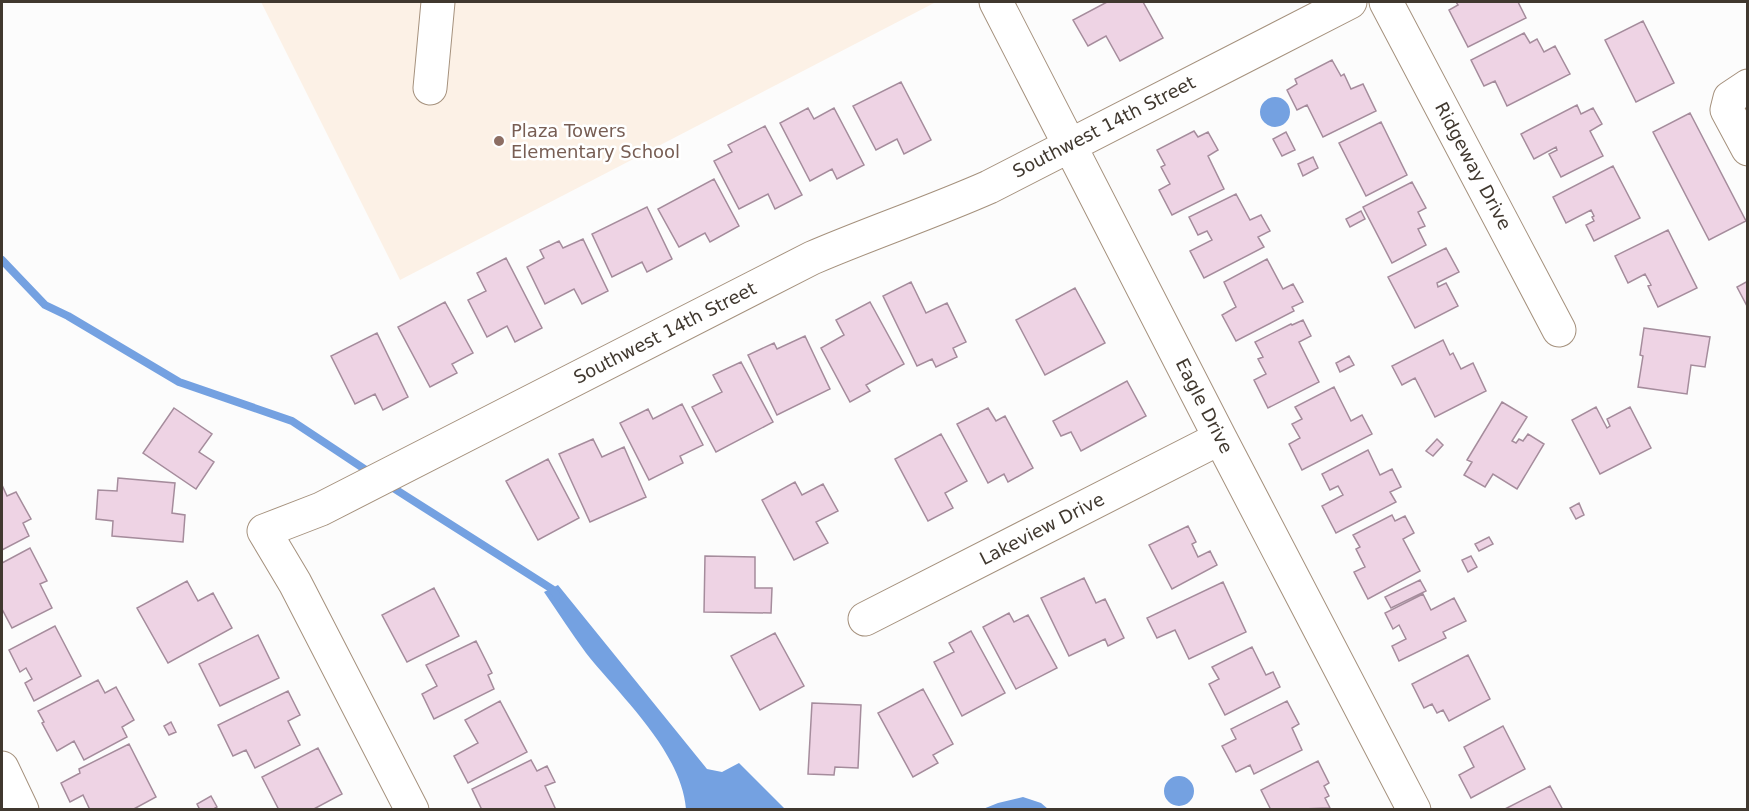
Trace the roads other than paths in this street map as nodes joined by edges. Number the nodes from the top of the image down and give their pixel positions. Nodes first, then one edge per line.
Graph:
1 (438, 2) edge
2 (996, 2) edge
3 (1350, 2) edge
4 (1386, 2) edge
5 (1748, 86) edge
6 (430, 88) dead end
7 (1070, 144) junction
8 (1748, 149) edge
9 (1559, 330) dead end
10 (1220, 438) junction
11 (865, 619) dead end
12 (2, 768) edge
13 (22, 810) edge
14 (412, 810) edge
15 (1414, 810) edge

1 - 6 street
2 - 7 street, Eagle Drive
3 - 7 street, Southwest 14th Street
4 - 9 street, Ridgeway Drive
5 - 8 street
7 - 10 street, Eagle Drive
7 - 14 street, Southwest 14th Street
10 - 11 street, Lakeview Drive
10 - 15 street, Eagle Drive
12 - 13 street

